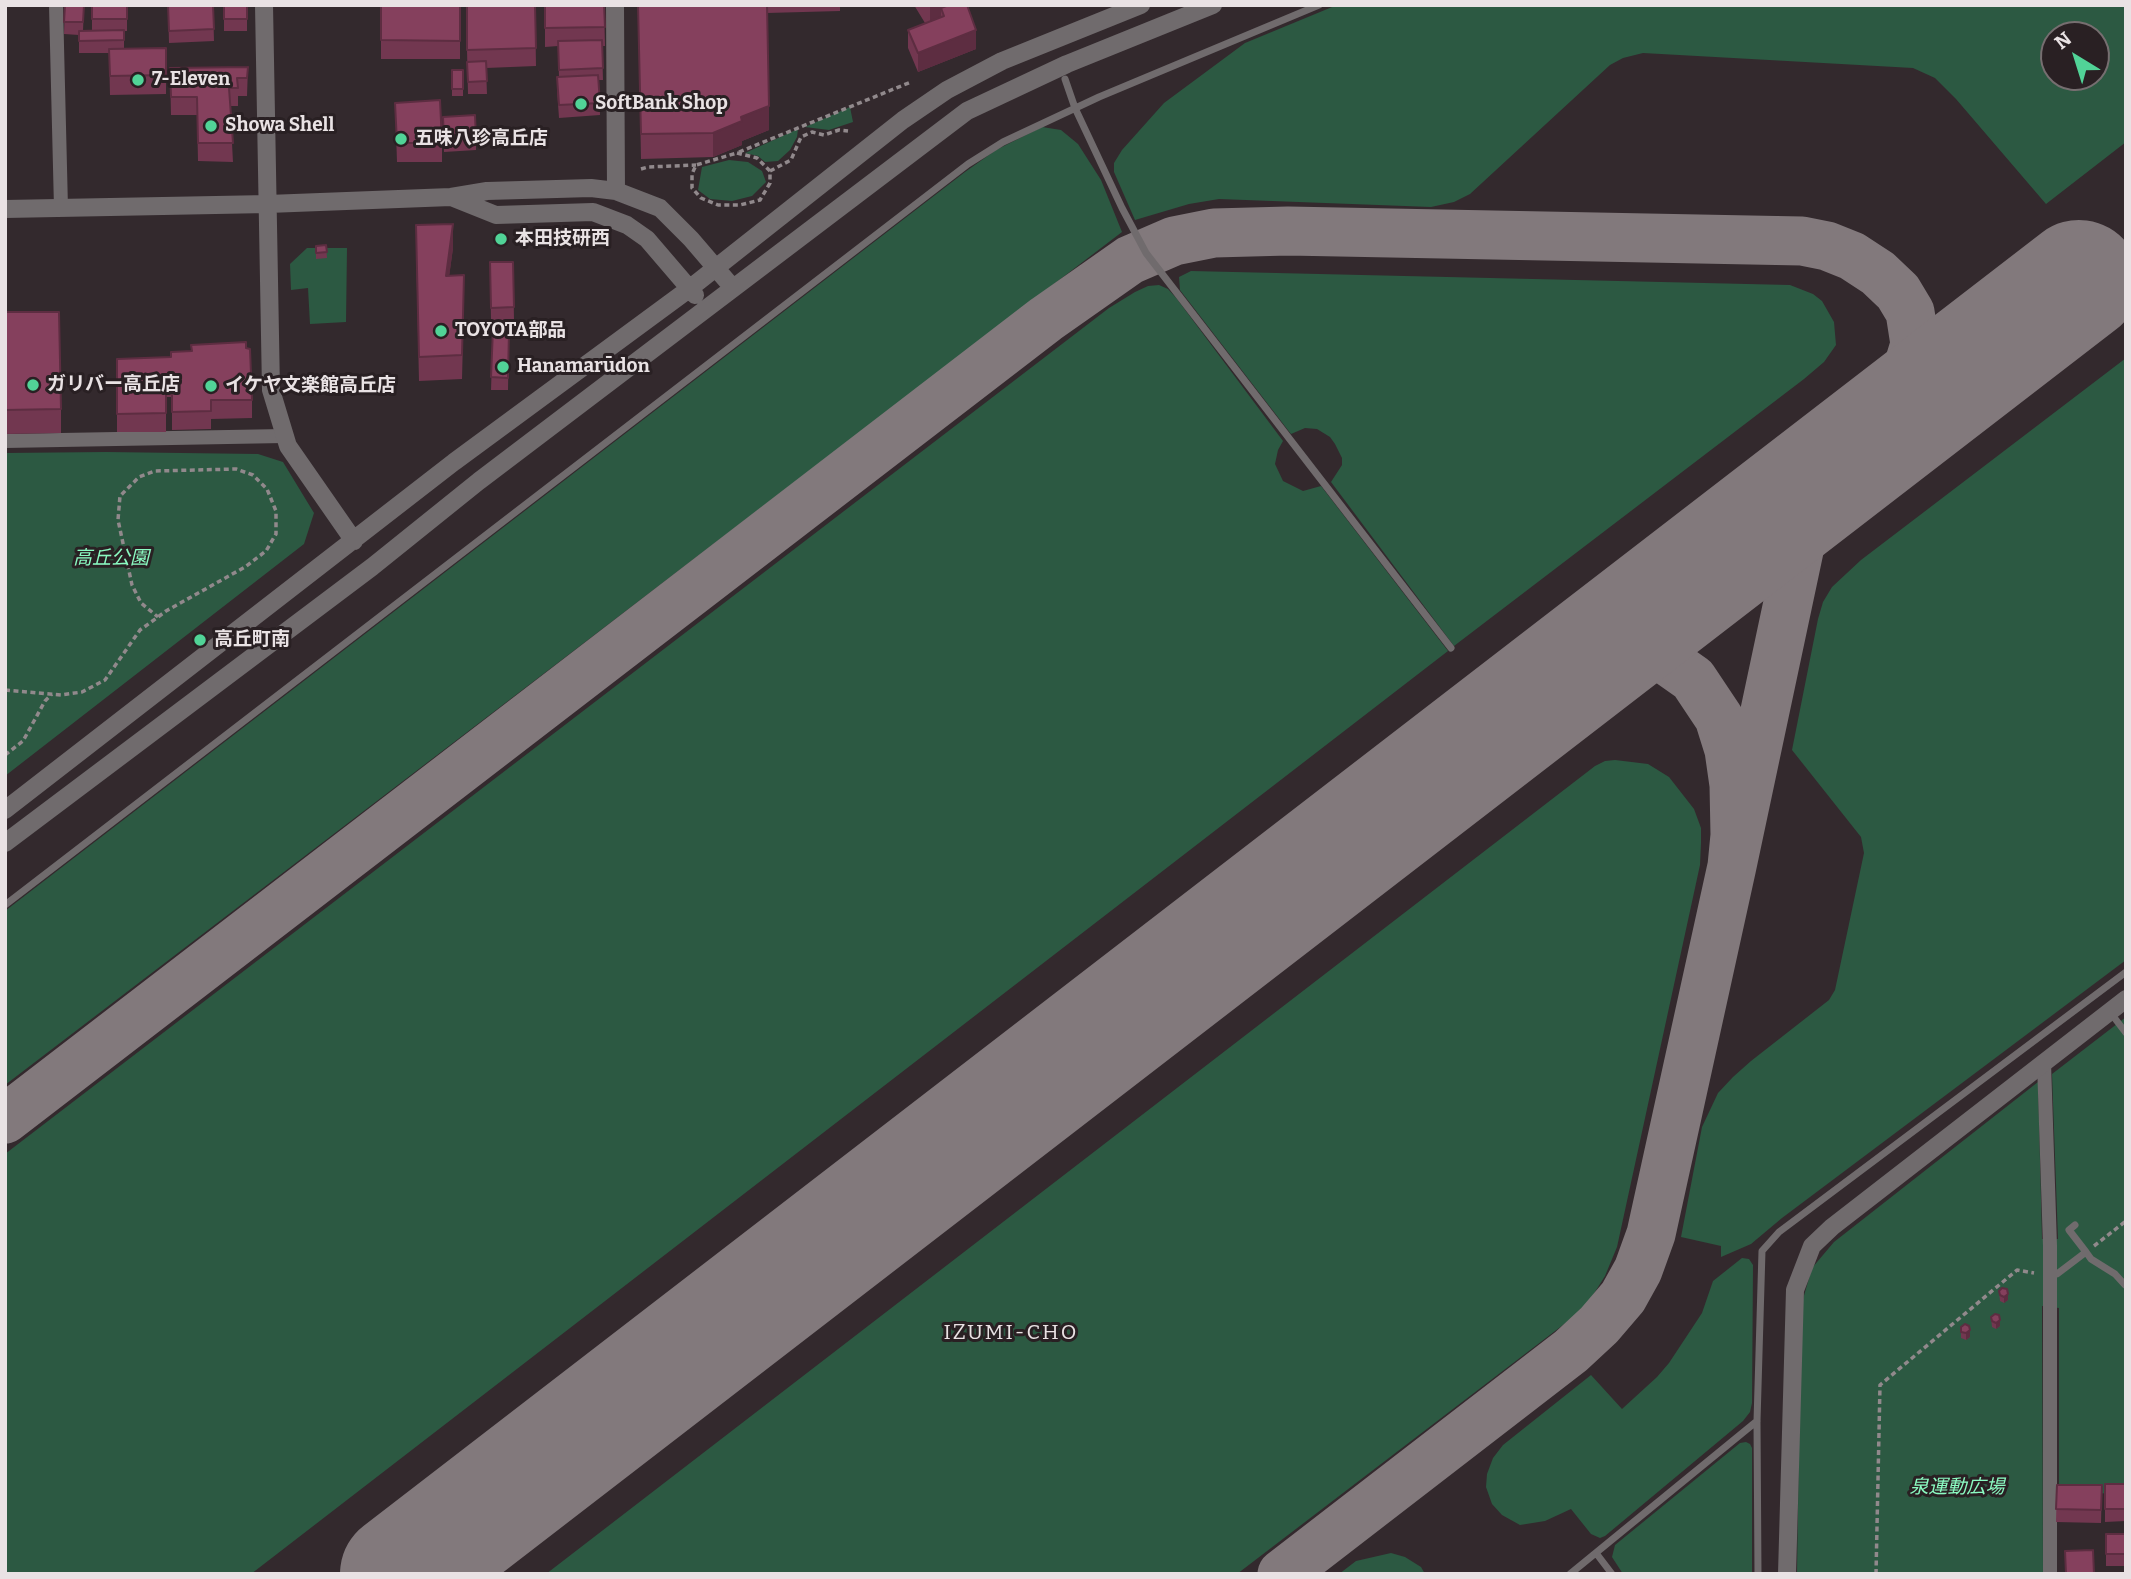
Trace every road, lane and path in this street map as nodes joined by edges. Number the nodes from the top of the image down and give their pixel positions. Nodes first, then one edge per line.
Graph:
1 (55, 5) edge
2 (264, 5) edge
3 (615, 5) edge
4 (1141, 5) edge
5 (1213, 5) edge
6 (1318, 5) edge
7 (1065, 79) dead end
8 (911, 82) dead end
9 (1075, 108) junction
10 (848, 131) dead end
11 (737, 153) junction
12 (696, 165) junction
13 (641, 169) dead end
14 (770, 171) junction
15 (616, 191) junction
16 (451, 197) junction
17 (268, 204) junction
18 (61, 208) junction
19 (5, 209) edge
20 (716, 268) junction
21 (733, 288) junction
22 (689, 289) junction
23 (706, 309) junction
24 (284, 436) junction
25 (5, 441) edge
26 (354, 541) junction
27 (158, 617) junction
28 (1451, 648) dead end
29 (5, 690) edge
30 (52, 694) junction
31 (5, 755) edge
32 (5, 810) edge
33 (5, 843) edge
34 (5, 905) edge
35 (2126, 972) edge
36 (2126, 999) edge
37 (2110, 1012) junction
38 (2126, 1033) edge
39 (2044, 1063) junction
40 (2126, 1221) edge
41 (2075, 1225) dead end
42 (2088, 1251) junction
43 (2050, 1274) junction
44 (2125, 1285) edge
45 (1757, 1421) junction
46 (1596, 1553) junction
47 (1570, 1574) edge
48 (1612, 1574) edge
49 (1758, 1574) edge
50 (1787, 1574) edge
51 (1876, 1574) edge
52 (2050, 1574) edge

1 - 18 street
2 - 17 street
3 - 15 street
4 - 20 street
5 - 21 street
6 - 9 lane
7 - 9 lane
8 - 11 path
9 - 28 lane
9 - 34 lane
10 - 14 path
11 - 12 path
11 - 14 path
12 - 13 path
12 - 14 path
15 - 16 street
15 - 20 street
16 - 17 street
16 - 22 street
17 - 18 street
17 - 24 street
18 - 19 street
20 - 21 street
20 - 22 street
21 - 23 street
22 - 23 street
22 - 26 street
23 - 33 street
24 - 25 street
24 - 26 street
26 - 32 street
27 - 27 path
27 - 30 path
29 - 30 path
30 - 31 path
35 - 45 lane
36 - 37 street
37 - 38 lane
37 - 39 street
39 - 43 street
39 - 50 street
40 - 42 path
41 - 42 lane
42 - 43 lane
42 - 44 lane
43 - 51 path
43 - 52 street
45 - 46 lane
45 - 49 lane
46 - 47 lane
46 - 48 lane

